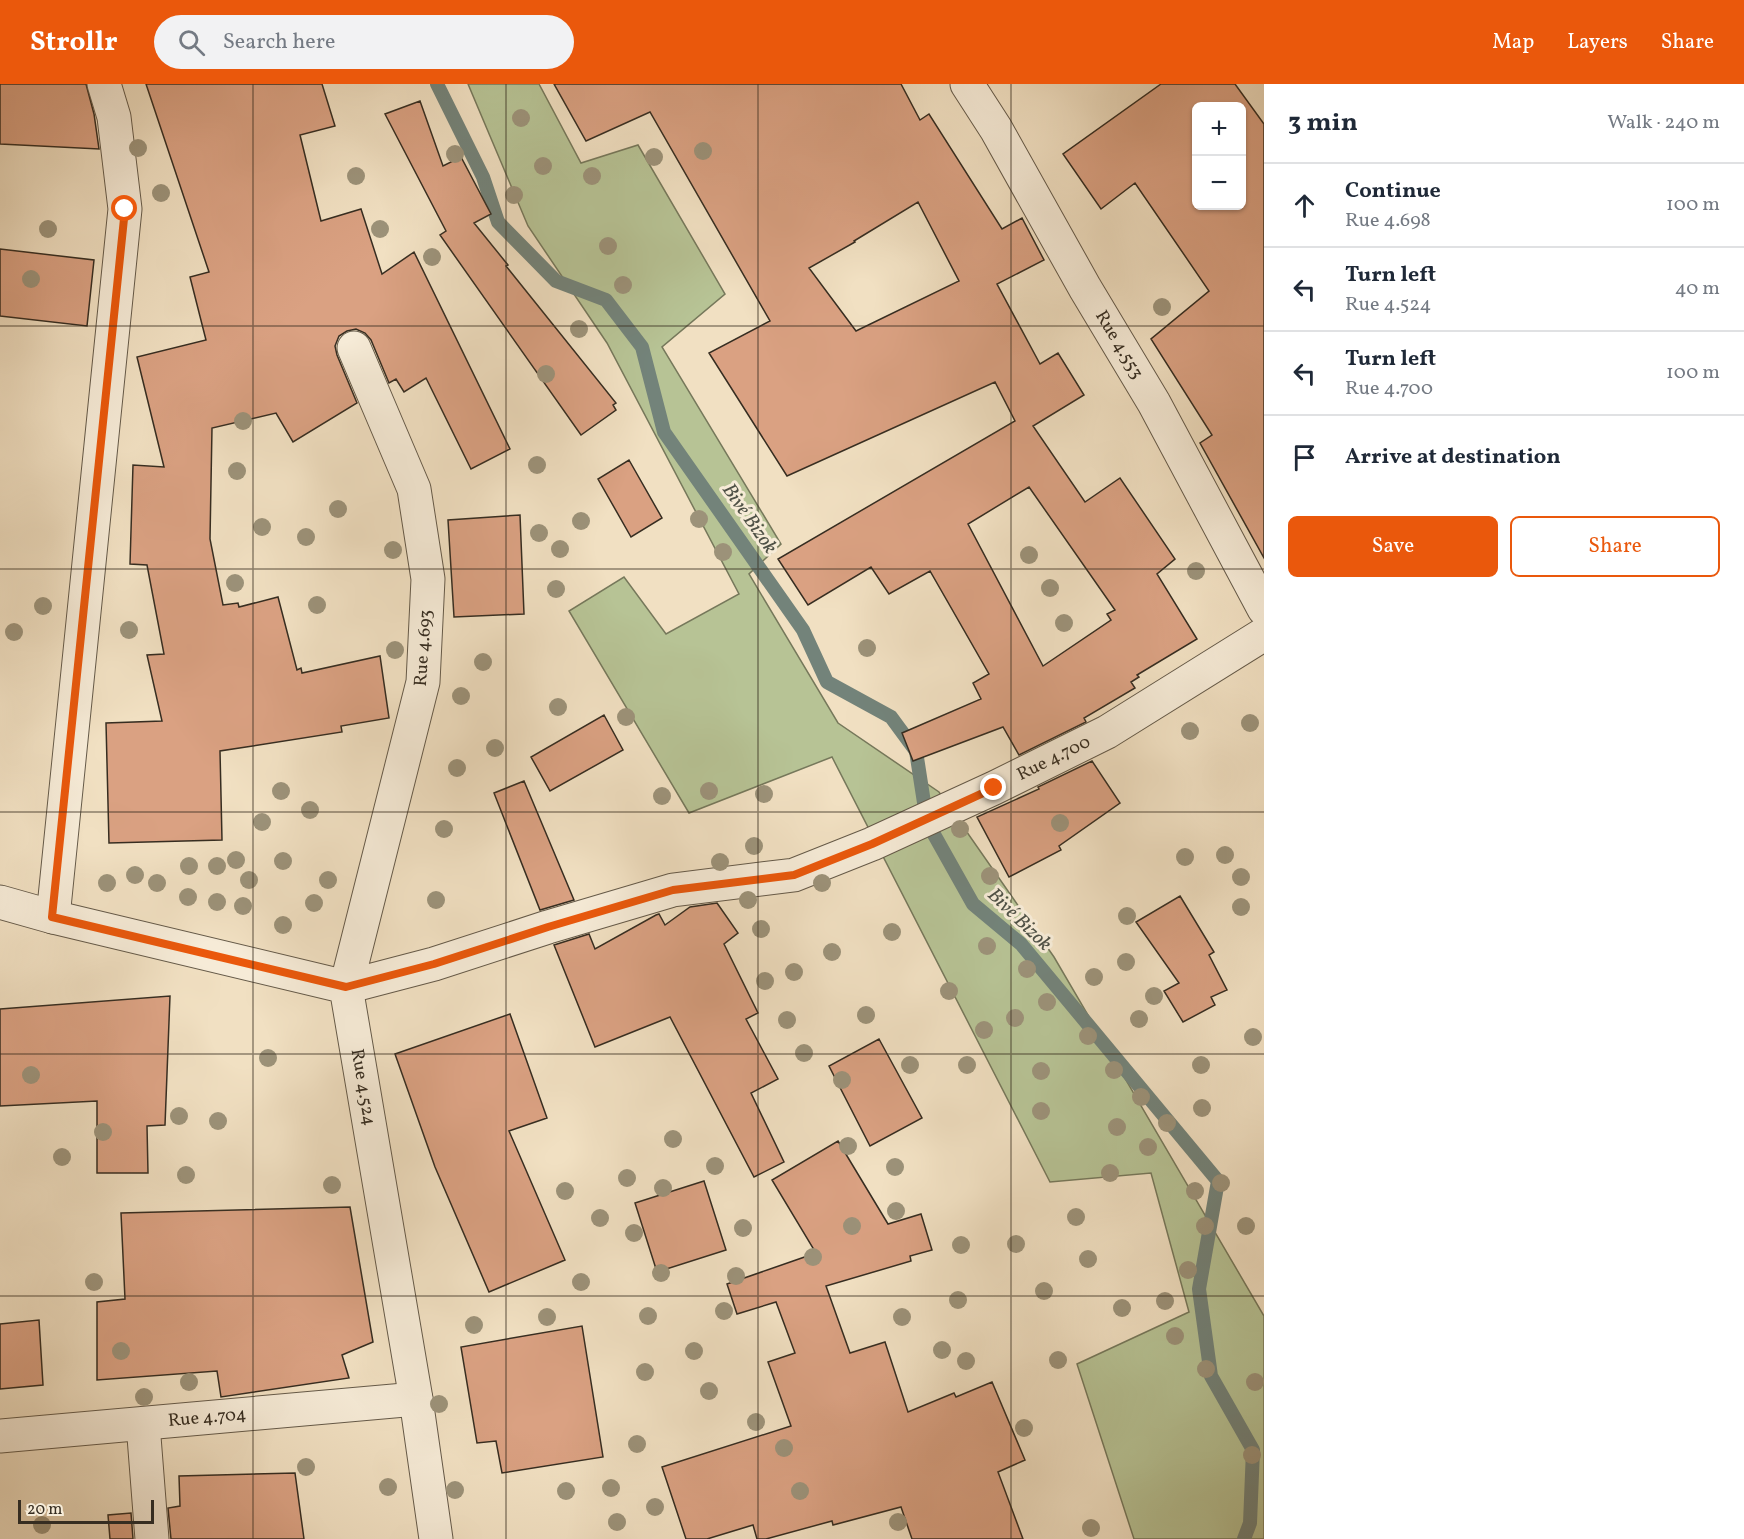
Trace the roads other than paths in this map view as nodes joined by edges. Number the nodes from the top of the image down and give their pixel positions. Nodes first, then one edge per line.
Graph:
1 (104, 84) edge
2 (967, 84) edge
3 (354, 348) dead end
4 (1264, 609) edge
5 (1264, 634) edge
6 (0, 902) edge
7 (52, 917) junction
8 (346, 987) junction
9 (416, 1399) junction
10 (143, 1424) junction
11 (0, 1436) edge
12 (152, 1539) edge
13 (436, 1539) edge

1 - 7 street
2 - 4 street, Rue 4.553
3 - 8 street, Rue 4.693
5 - 8 street, Rue 4.700
6 - 7 street
7 - 8 street
8 - 9 street, Rue 4.524
9 - 10 street, Rue 4.704
9 - 13 street, Rue 4.524
10 - 11 street, Rue 4.704
10 - 12 street

